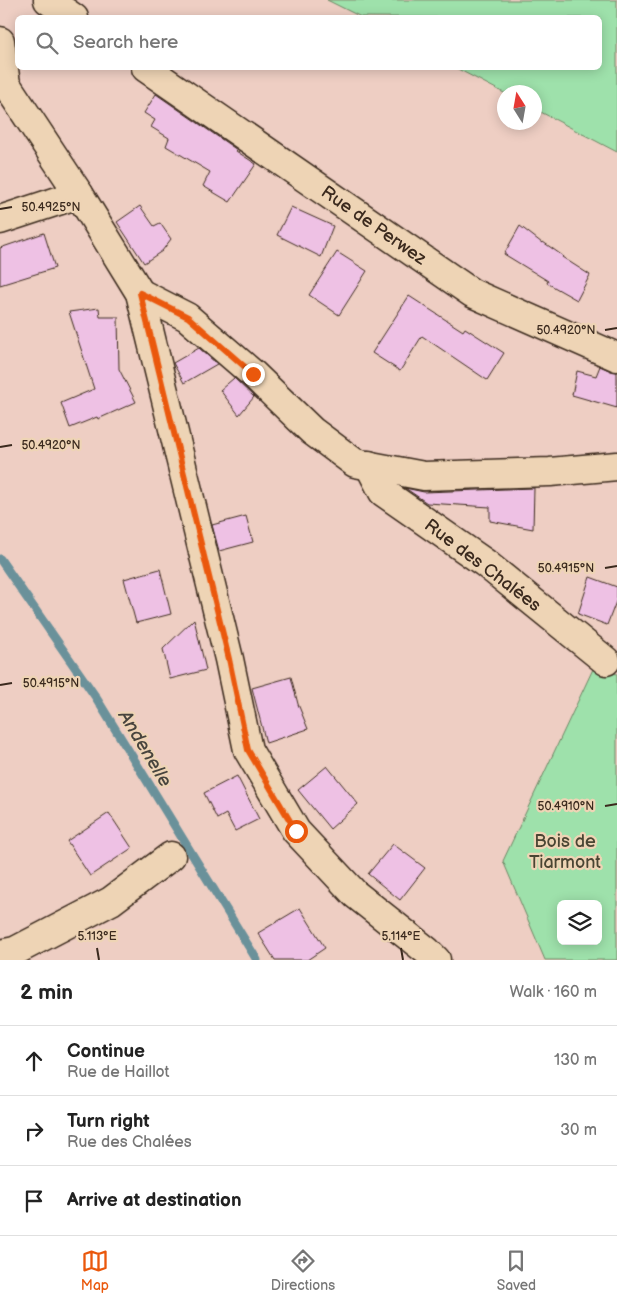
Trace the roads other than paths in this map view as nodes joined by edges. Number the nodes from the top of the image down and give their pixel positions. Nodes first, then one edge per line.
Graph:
1 (48, 0) edge
2 (70, 15) edge
3 (0, 41) edge
4 (149, 70) edge
5 (80, 194) junction
6 (0, 220) edge
7 (140, 293) junction
8 (617, 357) edge
9 (369, 465) junction
10 (617, 466) edge
11 (606, 661) dead end
12 (171, 856) dead end
13 (0, 954) edge
14 (436, 960) edge

1 - 2 street
3 - 5 street
4 - 8 street, Rue de Perwez
5 - 6 street
5 - 7 street
7 - 9 street
7 - 14 street
9 - 10 street
9 - 11 street, Rue des Chalées
12 - 13 street

